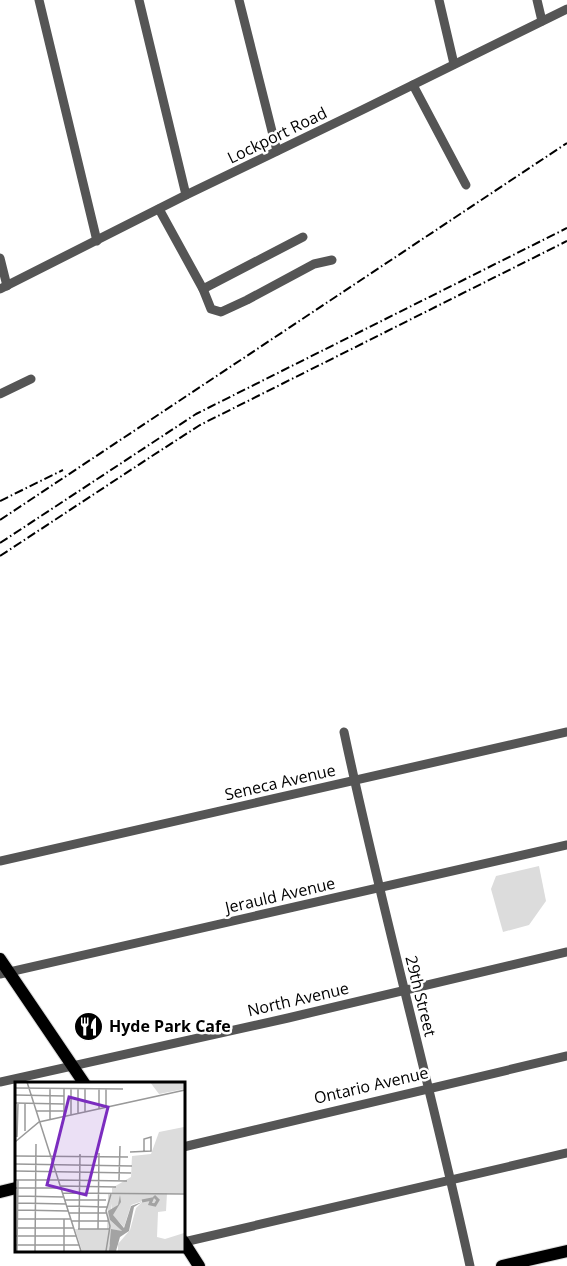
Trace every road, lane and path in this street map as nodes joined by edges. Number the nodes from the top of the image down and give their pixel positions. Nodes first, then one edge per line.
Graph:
1 (39, 0) edge
2 (139, 0) edge
3 (239, 0) edge
4 (439, 0) edge
5 (537, 0) edge
6 (567, 9) edge
7 (542, 21) junction
8 (454, 64) junction
9 (413, 85) junction
10 (277, 151) junction
11 (466, 184) dead end
12 (186, 195) junction
13 (159, 209) junction
14 (303, 237) dead end
15 (97, 241) junction
16 (0, 258) edge
17 (332, 260) dead end
18 (3, 287) edge
19 (203, 289) junction
20 (31, 379) dead end
21 (0, 394) edge
22 (344, 732) dead end
23 (567, 732) edge
24 (354, 780) junction
25 (567, 845) edge
26 (0, 861) edge
27 (380, 888) junction
28 (567, 952) edge
29 (0, 959) edge
30 (4, 973) edge
31 (404, 990) junction
32 (567, 1056) edge
33 (73, 1066) junction
34 (0, 1082) edge
35 (83, 1082) edge
36 (428, 1089) junction
37 (184, 1147) edge
38 (567, 1153) edge
39 (451, 1180) junction
40 (15, 1188) edge
41 (0, 1192) edge
42 (184, 1241) edge
43 (184, 1243) edge
44 (567, 1251) edge
45 (199, 1266) edge
46 (470, 1266) edge
47 (502, 1266) edge

1 - 15 street
2 - 12 street
3 - 10 street
4 - 8 street
5 - 7 street
6 - 7 street, Lockport Road
7 - 8 street, Lockport Road
8 - 9 street, Lockport Road
9 - 10 street, Lockport Road
9 - 11 street
10 - 12 street, Lockport Road
12 - 13 street, Lockport Road
13 - 15 street, Lockport Road
13 - 19 street
14 - 19 street
15 - 18 street, Lockport Road
16 - 18 street
17 - 19 street
20 - 21 street
22 - 24 street, 29th Street
23 - 24 street, Seneca Avenue
24 - 26 street, Seneca Avenue
24 - 27 street, 29th Street
25 - 27 street, Jerauld Avenue
27 - 30 street, Jerauld Avenue
27 - 31 street, 29th Street
28 - 31 street, North Avenue
29 - 30 main road
30 - 33 main road
31 - 33 street, North Avenue
31 - 36 street, 29th Street
32 - 36 street, Ontario Avenue
33 - 34 street, North Avenue
33 - 35 main road
36 - 37 street, Ontario Avenue
36 - 39 street, 29th Street
38 - 39 street
39 - 42 street
39 - 46 street, 29th Street
40 - 41 main road
43 - 45 main road
44 - 47 main road

